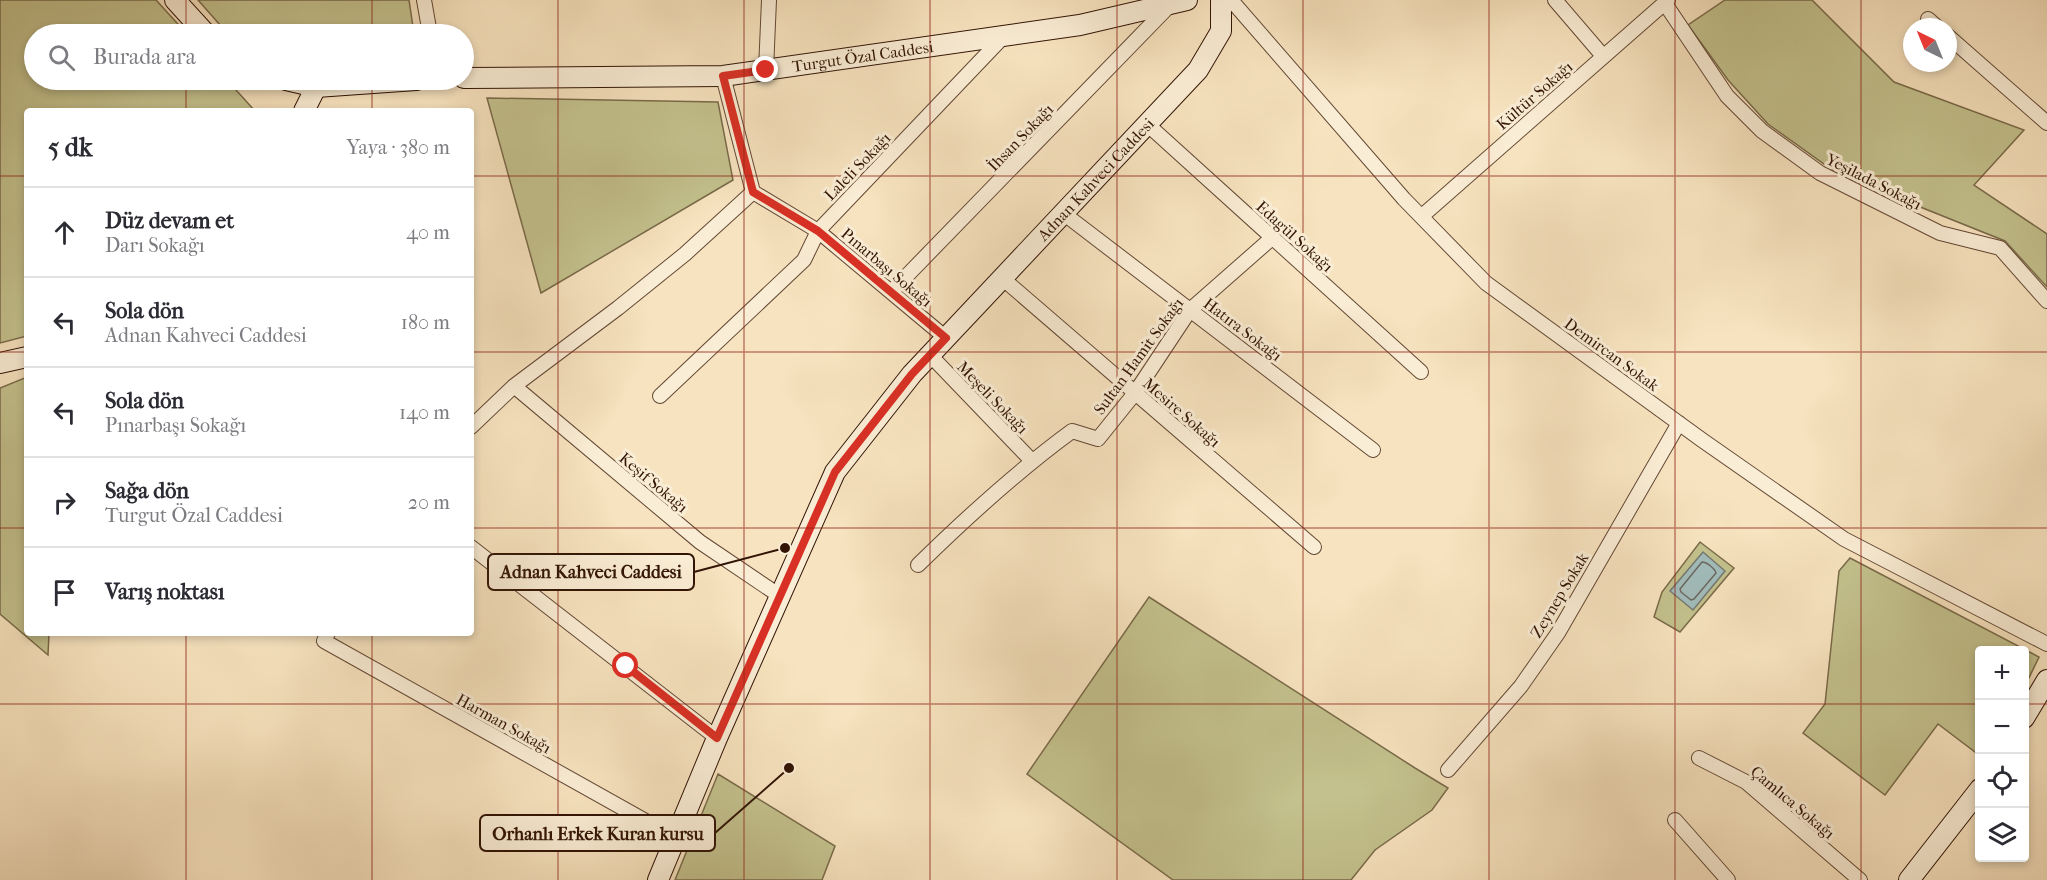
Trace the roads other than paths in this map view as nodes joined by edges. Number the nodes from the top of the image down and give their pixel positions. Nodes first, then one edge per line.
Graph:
1 (175, 0) edge
2 (424, 0) edge
3 (769, 0) edge
4 (1221, 0) edge
5 (1231, 0) edge
6 (1555, 0) edge
7 (1666, 1) edge
8 (1179, 2) edge
9 (197, 24) edge
10 (428, 24) edge
11 (1004, 36) junction
12 (1957, 44) edge
13 (1603, 56) junction
14 (766, 70) junction
15 (723, 76) junction
16 (474, 78) edge
17 (314, 90) edge
18 (306, 108) edge
19 (2047, 123) edge
20 (1148, 124) junction
21 (753, 192) junction
22 (1063, 213) junction
23 (1422, 216) junction
24 (818, 231) junction
25 (1273, 237) junction
26 (1002, 278) junction
27 (891, 292) junction
28 (2047, 301) edge
29 (1190, 310) junction
30 (946, 338) junction
31 (930, 355) junction
32 (24, 358) edge
33 (0, 363) edge
34 (1421, 372) dead end
35 (514, 386) junction
36 (1134, 393) junction
37 (660, 396) dead end
38 (1679, 423) junction
39 (474, 425) edge
40 (1373, 450) dead end
41 (1032, 461) junction
42 (1314, 547) dead end
43 (474, 549) edge
44 (918, 565) dead end
45 (780, 596) junction
46 (326, 636) edge
47 (2047, 644) edge
48 (2047, 680) edge
49 (2029, 711) edge
50 (717, 738) junction
51 (1699, 759) dead end
52 (1448, 770) dead end
53 (1975, 795) edge
54 (1675, 820) dead end
55 (676, 838) junction
56 (658, 880) edge
57 (1728, 880) edge
58 (1860, 880) edge
59 (1909, 880) edge

1 - 9 street
2 - 10 street
3 - 14 street
4 - 20 street, Adnan Kahveci Caddesi
5 - 23 street, Demircan Sokak
6 - 13 street
7 - 13 street, Kültür Sokağı
7 - 28 street, Yeşilada Sokağı
8 - 11 street, Turgut Özal Caddesi
8 - 27 street, İhsan Sokağı
11 - 14 street, Turgut Özal Caddesi
11 - 24 street, Laleli Sokağı
12 - 19 street
13 - 23 street, Kültür Sokağı
14 - 15 street, Turgut Özal Caddesi
15 - 16 street, Turgut Özal Caddesi
15 - 21 street
17 - 18 street
20 - 22 street, Adnan Kahveci Caddesi
20 - 25 street, Edagül Sokağı
21 - 24 street, Pınarbaşı Sokağı
21 - 35 street
22 - 26 street, Adnan Kahveci Caddesi
22 - 29 street, Hatıra Sokağı
23 - 38 street, Demircan Sokak
24 - 27 street, Pınarbaşı Sokağı
24 - 37 street, Laleli Sokağı
25 - 29 street, Sultan Hamit Sokağı
25 - 34 street, Edagül Sokağı
26 - 30 street, Adnan Kahveci Caddesi
26 - 36 street, Mesire Sokağı
27 - 30 street, Pınarbaşı Sokağı
29 - 36 street, Sultan Hamit Sokağı
29 - 40 street, Hatıra Sokağı
30 - 31 street, Adnan Kahveci Caddesi
31 - 41 street, Meşeli Sokağı
31 - 45 street, Adnan Kahveci Caddesi
32 - 33 street
35 - 39 street
35 - 45 street, Keşif Sokağı
36 - 41 street, Sultan Hamit Sokağı
36 - 42 street, Mesire Sokağı
38 - 47 street, Demircan Sokak
38 - 52 street, Zeynep Sokak
41 - 44 street, Sultan Hamit Sokağı
43 - 50 street
45 - 50 street, Adnan Kahveci Caddesi
46 - 55 street, Harman Sokağı
48 - 49 street
50 - 55 street, Adnan Kahveci Caddesi
51 - 58 street, Çamlıca Sokağı
53 - 59 street
54 - 57 street
55 - 56 street, Adnan Kahveci Caddesi

